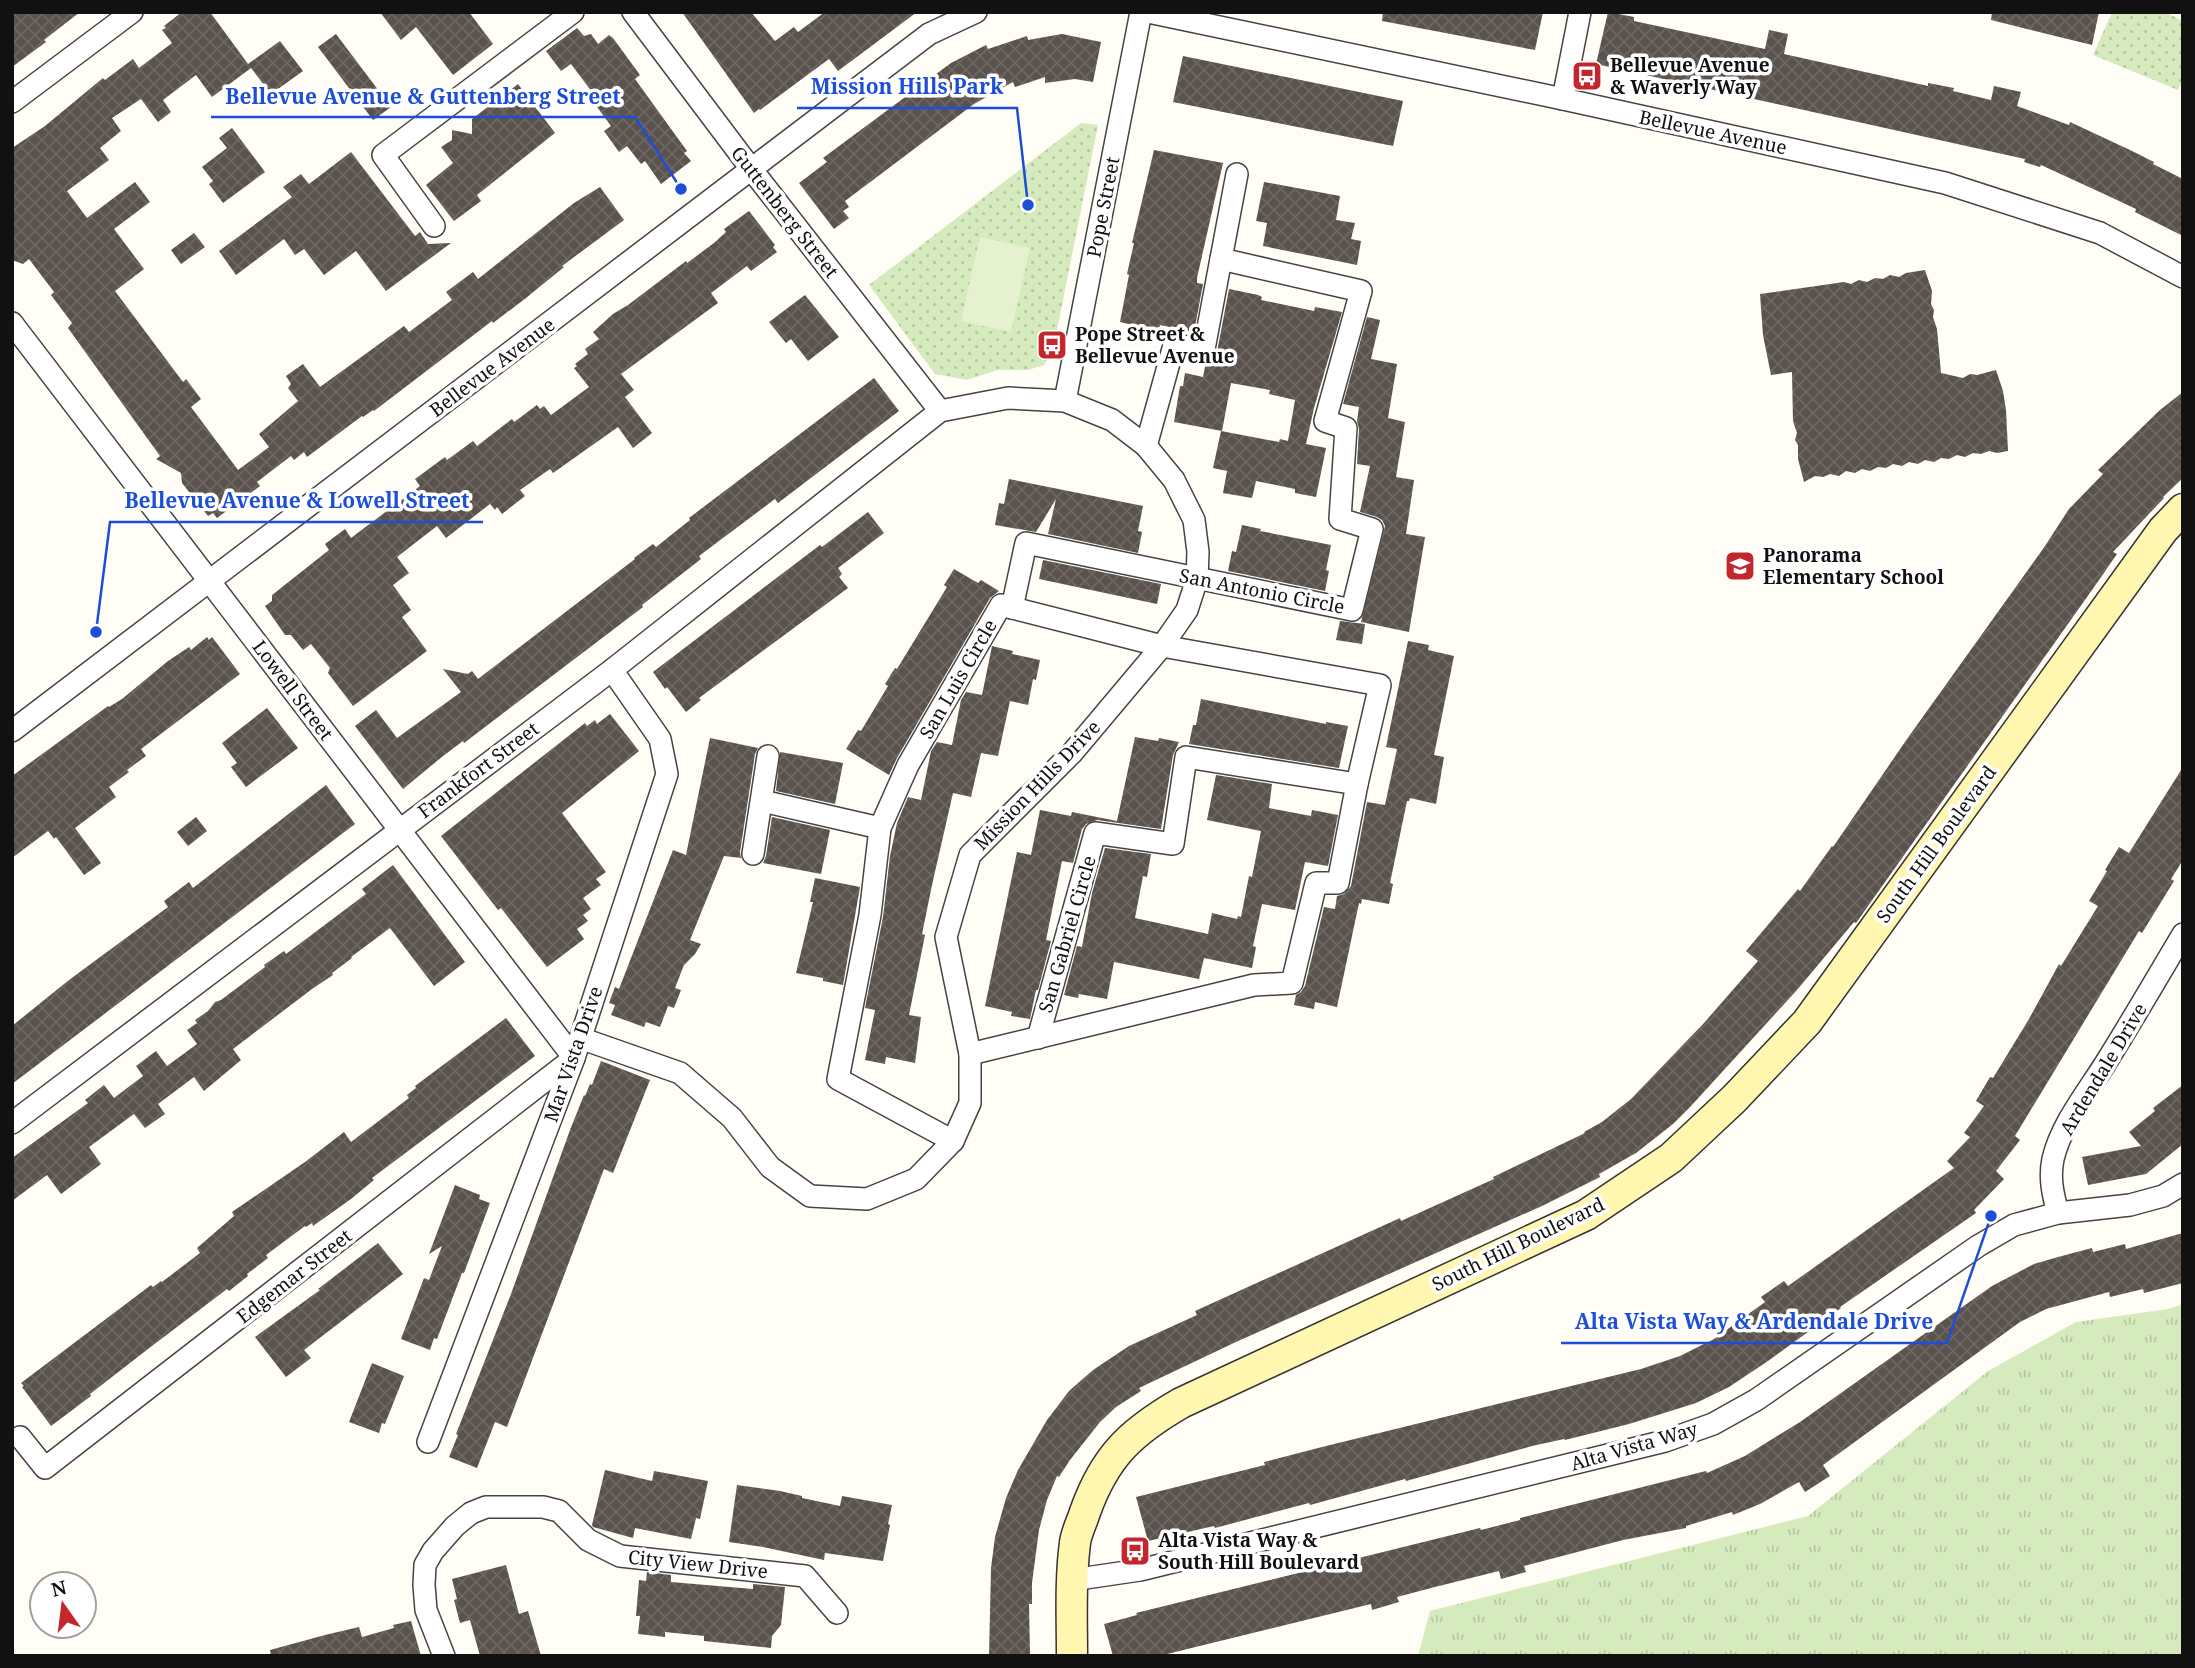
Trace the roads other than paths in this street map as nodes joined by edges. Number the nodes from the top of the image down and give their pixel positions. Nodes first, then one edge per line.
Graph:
1 (132, 12) edge
2 (573, 12) edge
3 (633, 12) edge
4 (976, 12) edge
5 (1140, 12) edge
6 (1148, 12) edge
7 (1580, 12) edge
8 (1563, 99) junction
9 (12, 102) edge
10 (752, 170) junction
11 (1237, 174) dead end
12 (434, 226) dead end
13 (1221, 259) junction
14 (2183, 277) edge
15 (12, 323) edge
16 (1065, 401) junction
17 (940, 411) junction
18 (1146, 446) junction
19 (2183, 509) edge
20 (1197, 579) junction
21 (210, 581) junction
22 (1012, 608) junction
23 (1162, 646) junction
24 (612, 670) junction
25 (12, 731) edge
26 (768, 756) dead end
27 (1357, 784) junction
28 (762, 802) junction
29 (880, 828) junction
30 (399, 830) junction
31 (754, 854) dead end
32 (2183, 934) edge
33 (580, 1038) junction
34 (1038, 1038) junction
35 (970, 1055) junction
36 (574, 1058) junction
37 (12, 1124) edge
38 (953, 1141) junction
39 (2183, 1184) edge
40 (2058, 1213) junction
41 (20, 1437) dead end
42 (428, 1442) dead end
43 (1072, 1580) junction
44 (837, 1613) dead end
45 (444, 1656) edge
46 (1072, 1656) edge

1 - 9 street
2 - 12 street
3 - 10 street, Guttenberg Street
4 - 10 street, Bellevue Avenue
5 - 16 street, Pope Street
6 - 8 street, Bellevue Avenue
7 - 8 street
8 - 14 street, Bellevue Avenue
10 - 17 street, Guttenberg Street
10 - 21 street, Bellevue Avenue
11 - 13 street
13 - 18 street
13 - 20 street, San Antonio Circle
15 - 21 street, Lowell Street
16 - 17 street, Mission Hills Drive
16 - 18 street, Mission Hills Drive
17 - 24 street, Frankfort Street
18 - 20 street, Mission Hills Drive
19 - 43 street, South Hill Boulevard
20 - 22 street, San Antonio Circle
20 - 23 street, Mission Hills Drive
21 - 25 street, Bellevue Avenue
21 - 30 street, Lowell Street
22 - 23 street, San Luis Circle
22 - 29 street, San Luis Circle
23 - 27 street, San Gabriel Circle
23 - 35 street, Mission Hills Drive
24 - 30 street, Frankfort Street
24 - 33 street, Mar Vista Drive
26 - 28 street
27 - 34 street, San Gabriel Circle
27 - 34 street, San Gabriel Circle
28 - 29 street
28 - 31 street
29 - 38 street, San Luis Circle
30 - 36 street, Lowell Street
30 - 37 street, Frankfort Street
32 - 40 street, Ardendale Drive
33 - 36 street, Mar Vista Drive
33 - 38 street, Mission Hills Drive
34 - 35 street, San Gabriel Circle
35 - 38 street, Mission Hills Drive
36 - 41 street, Edgemar Street
36 - 42 street, Mar Vista Drive
39 - 40 street, Alta Vista Way
40 - 43 street, Alta Vista Way
43 - 46 street, South Hill Boulevard
44 - 45 street, City View Drive

